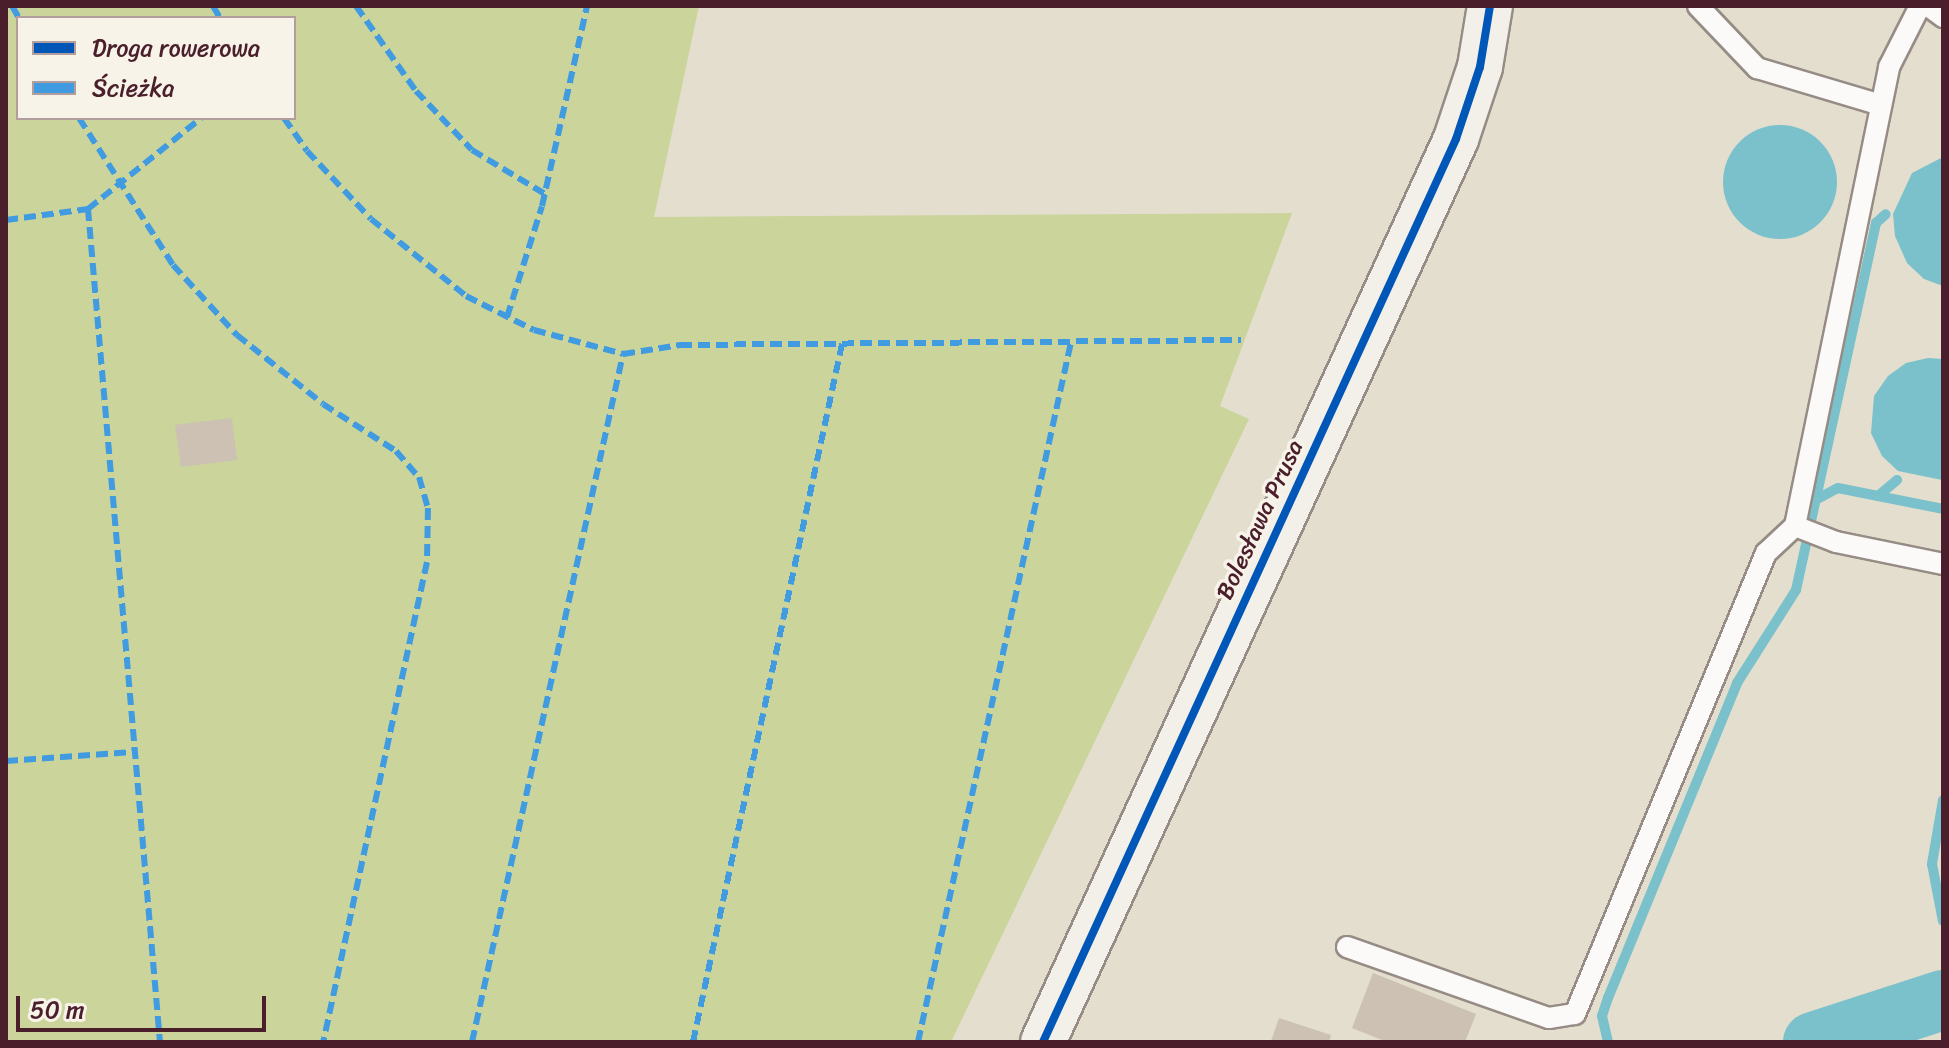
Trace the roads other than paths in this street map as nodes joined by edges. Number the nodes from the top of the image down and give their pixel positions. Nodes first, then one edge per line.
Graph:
1 (1490, 6) edge
2 (1698, 6) edge
3 (1920, 6) edge
4 (1928, 6) edge
5 (1943, 17) edge
6 (1881, 105) junction
7 (1795, 526) junction
8 (1943, 564) edge
9 (1347, 947) dead end
10 (1043, 1042) edge

1 - 10 street, Bolesława Prusa
2 - 6 lane
3 - 6 lane
4 - 5 lane
6 - 7 lane
7 - 8 lane
7 - 9 lane

